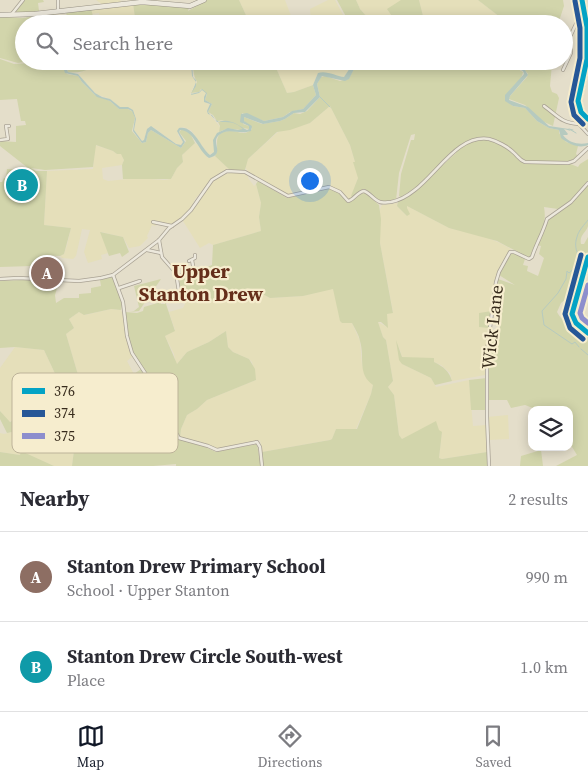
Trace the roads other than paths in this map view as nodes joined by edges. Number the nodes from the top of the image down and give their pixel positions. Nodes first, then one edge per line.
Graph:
1 (23, 0) edge
2 (58, 0) edge
3 (204, 0) edge
4 (583, 3) edge
5 (58, 11) junction
6 (0, 15) edge
7 (11, 15) junction
8 (573, 32) edge
9 (544, 106) dead end
10 (585, 117) edge
11 (579, 124) junction
12 (9, 126) dead end
13 (588, 134) edge
14 (0, 140) edge
15 (588, 148) edge
16 (588, 183) edge
17 (153, 222) dead end
18 (172, 226) junction
19 (159, 240) junction
20 (147, 250) junction
21 (161, 253) junction
22 (195, 255) dead end
23 (588, 257) edge
24 (587, 267) edge
25 (113, 274) junction
26 (177, 276) junction
27 (0, 279) edge
28 (140, 281) dead end
29 (119, 288) junction
30 (180, 298) dead end
31 (588, 333) edge
32 (145, 373) edge
33 (178, 436) edge
34 (262, 466) edge
35 (489, 466) edge

1 - 7 street
2 - 5 street
3 - 5 main road
4 - 8 street
4 - 10 highway
5 - 7 main road
6 - 7 main road
9 - 11 street
10 - 11 street
11 - 13 street
12 - 14 street
15 - 18 street
16 - 35 street, Wick Lane
17 - 18 street
18 - 19 street
19 - 20 street
19 - 21 street
20 - 21 street
20 - 25 street
21 - 26 street
22 - 26 street
23 - 24 highway
24 - 31 highway
25 - 27 street
25 - 29 street
26 - 30 street
28 - 29 street
29 - 32 street
33 - 34 street

